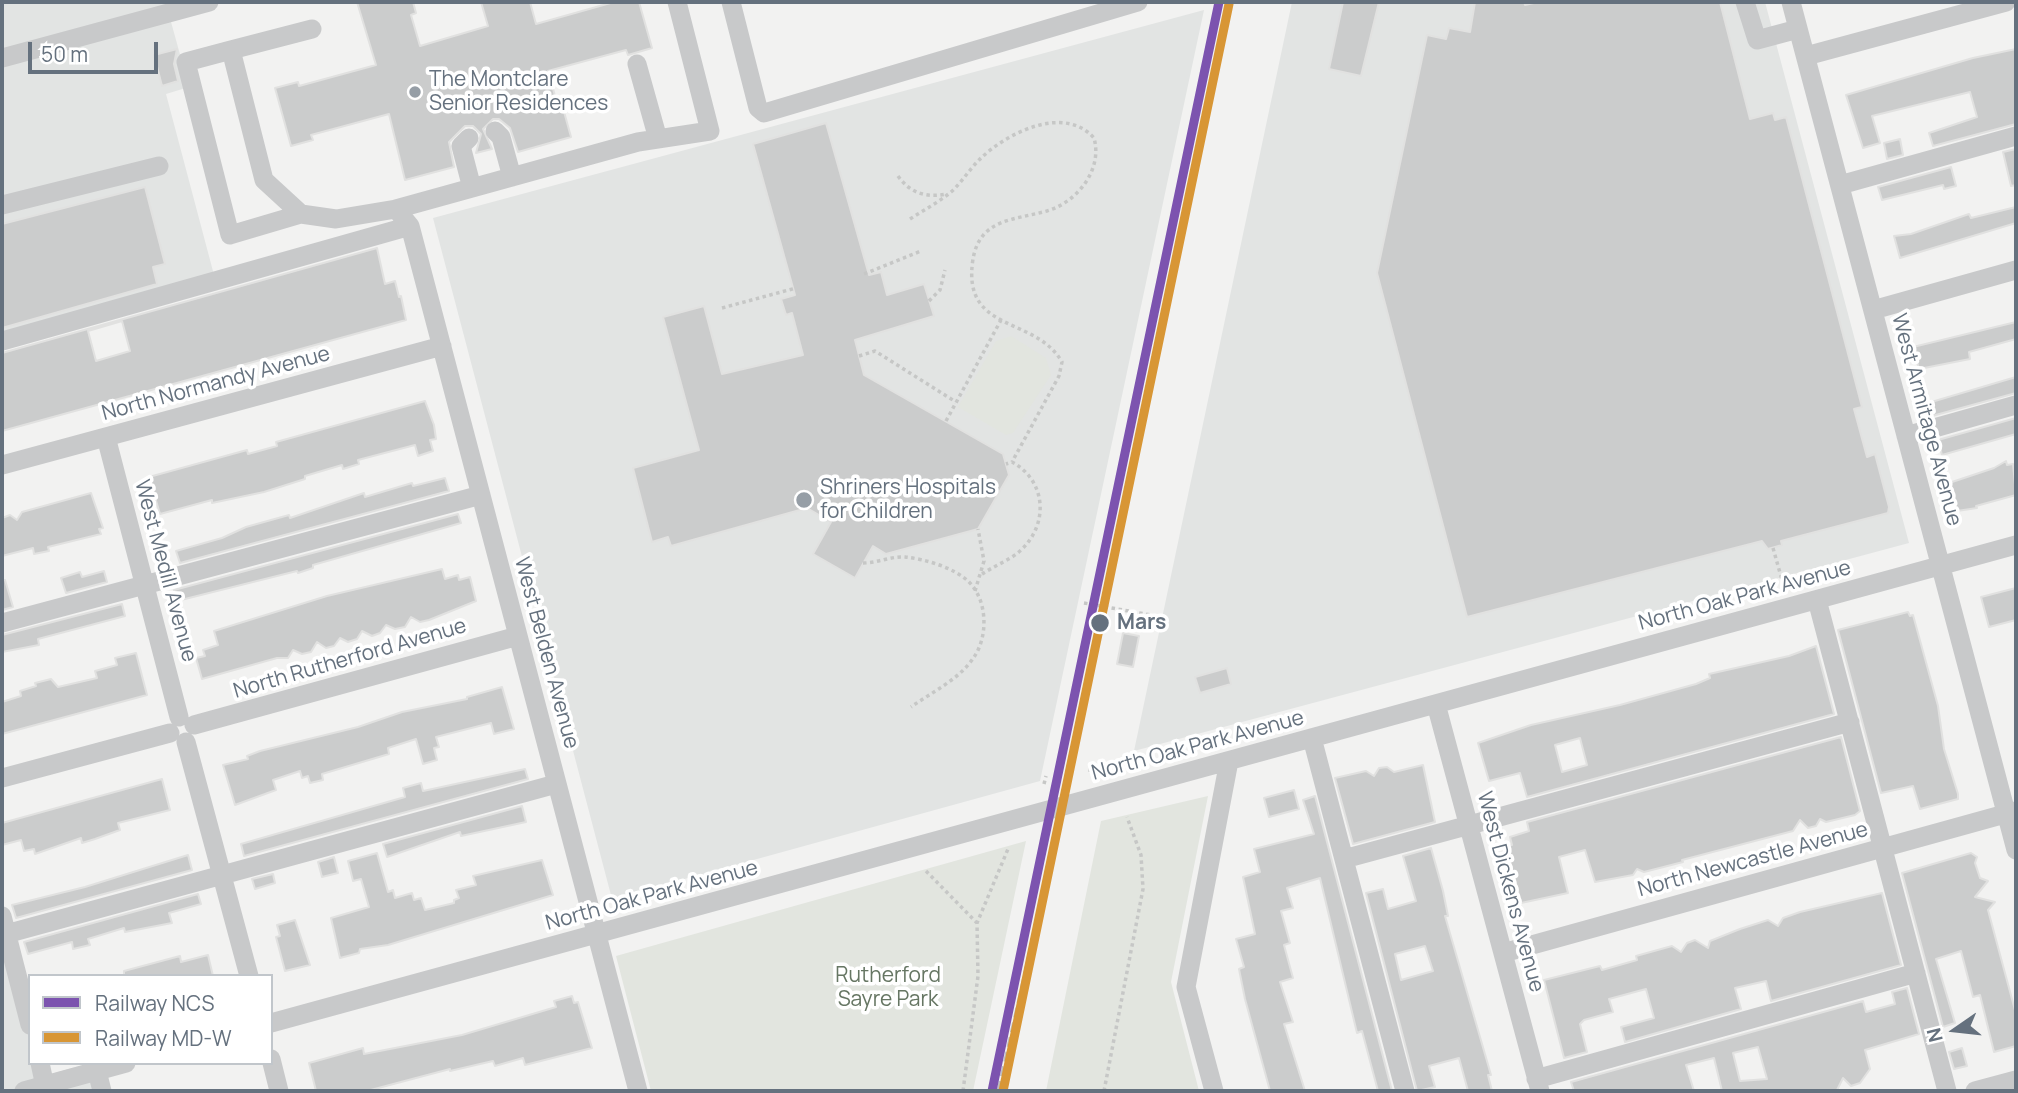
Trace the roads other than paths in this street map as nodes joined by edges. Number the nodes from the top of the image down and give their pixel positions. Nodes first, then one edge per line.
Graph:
1 (209, 2) edge
2 (677, 2) edge
3 (731, 2) edge
4 (1138, 2) edge
5 (1745, 2) edge
6 (1791, 2) edge
7 (2006, 2) edge
8 (312, 29) dead end
9 (1798, 29) junction
10 (231, 50) junction
11 (1806, 56) junction
12 (2, 58) edge
13 (637, 64) dead end
14 (495, 131) dead end
15 (2016, 136) edge
16 (469, 138) dead end
17 (658, 139) junction
18 (159, 166) dead end
19 (512, 177) junction
20 (1840, 185) junction
21 (472, 188) junction
22 (2, 205) edge
23 (396, 209) junction
24 (301, 214) junction
25 (410, 226) junction
26 (2016, 270) edge
27 (1873, 310) junction
28 (2, 341) edge
29 (442, 346) junction
30 (2016, 405) edge
31 (1906, 436) junction
32 (106, 437) junction
33 (2, 465) edge
34 (481, 495) junction
35 (2016, 545) edge
36 (1941, 566) junction
37 (145, 585) junction
38 (1817, 600) junction
39 (2, 623) edge
40 (517, 636) junction
41 (1436, 704) junction
42 (1850, 722) junction
43 (182, 729) junction
44 (1312, 738) junction
45 (1229, 761) junction
46 (2, 778) edge
47 (556, 784) junction
48 (2011, 812) edge
49 (1469, 825) junction
50 (1883, 848) junction
51 (2016, 850) edge
52 (1344, 859) junction
53 (222, 875) junction
54 (3, 928) edge
55 (595, 935) junction
56 (1503, 953) junction
57 (1916, 973) junction
58 (248, 974) edge
59 (28, 1018) edge
60 (273, 1022) edge
61 (40, 1065) edge
62 (119, 1065) edge
63 (272, 1065) edge
64 (97, 1071) junction
65 (2016, 1080) edge
66 (1538, 1085) edge
67 (46, 1088) edge
68 (24, 1091) edge
69 (102, 1091) edge
70 (279, 1091) edge
71 (638, 1091) edge
72 (1214, 1091) edge
73 (1405, 1091) edge
74 (1947, 1091) edge
75 (1975, 1091) edge

1 - 12 street
2 - 17 street
3 - 4 street
5 - 9 street
6 - 9 street, West Armitage Avenue
7 - 11 street
8 - 10 street
9 - 11 street, West Armitage Avenue
10 - 24 street
10 - 24 street
11 - 20 street, West Armitage Avenue
13 - 17 street
14 - 19 street
15 - 20 street
16 - 21 street
17 - 19 street
18 - 22 street
19 - 21 street
20 - 27 street, West Armitage Avenue
21 - 23 street
23 - 24 street
23 - 25 street
25 - 28 street
25 - 29 street, West Belden Avenue
26 - 27 street
27 - 31 street, West Armitage Avenue
29 - 32 street, North Normandy Avenue
29 - 34 street, West Belden Avenue
30 - 31 street
31 - 36 street, West Armitage Avenue
32 - 33 street, North Normandy Avenue
32 - 37 street, West Medill Avenue
34 - 37 street
34 - 40 street, West Belden Avenue
35 - 36 street, North Oak Park Avenue
36 - 38 street, North Oak Park Avenue
36 - 48 street, West Armitage Avenue
37 - 39 street
37 - 43 street, West Medill Avenue
38 - 41 street, North Oak Park Avenue
38 - 42 street
40 - 43 street, North Rutherford Avenue
40 - 47 street, West Belden Avenue
41 - 44 street, North Oak Park Avenue
41 - 49 street, West Dickens Avenue
42 - 49 street
42 - 50 street
43 - 46 street, North Rutherford Avenue
43 - 53 street, West Medill Avenue
44 - 45 street, North Oak Park Avenue
44 - 52 street
45 - 55 street, North Oak Park Avenue
45 - 72 street
47 - 53 street
47 - 55 street, West Belden Avenue
48 - 50 street, North Newcastle Avenue
48 - 51 street, West Armitage Avenue
49 - 52 street
49 - 56 street, West Dickens Avenue
50 - 56 street, North Newcastle Avenue
50 - 57 street
52 - 73 street
53 - 54 street
53 - 58 street, West Medill Avenue
54 - 59 street
55 - 60 street, North Oak Park Avenue
55 - 71 street, West Belden Avenue
56 - 66 street, West Dickens Avenue
57 - 66 street
57 - 74 street
61 - 67 street
62 - 64 street
63 - 70 street
64 - 67 street
64 - 69 street
65 - 75 street
67 - 68 street

